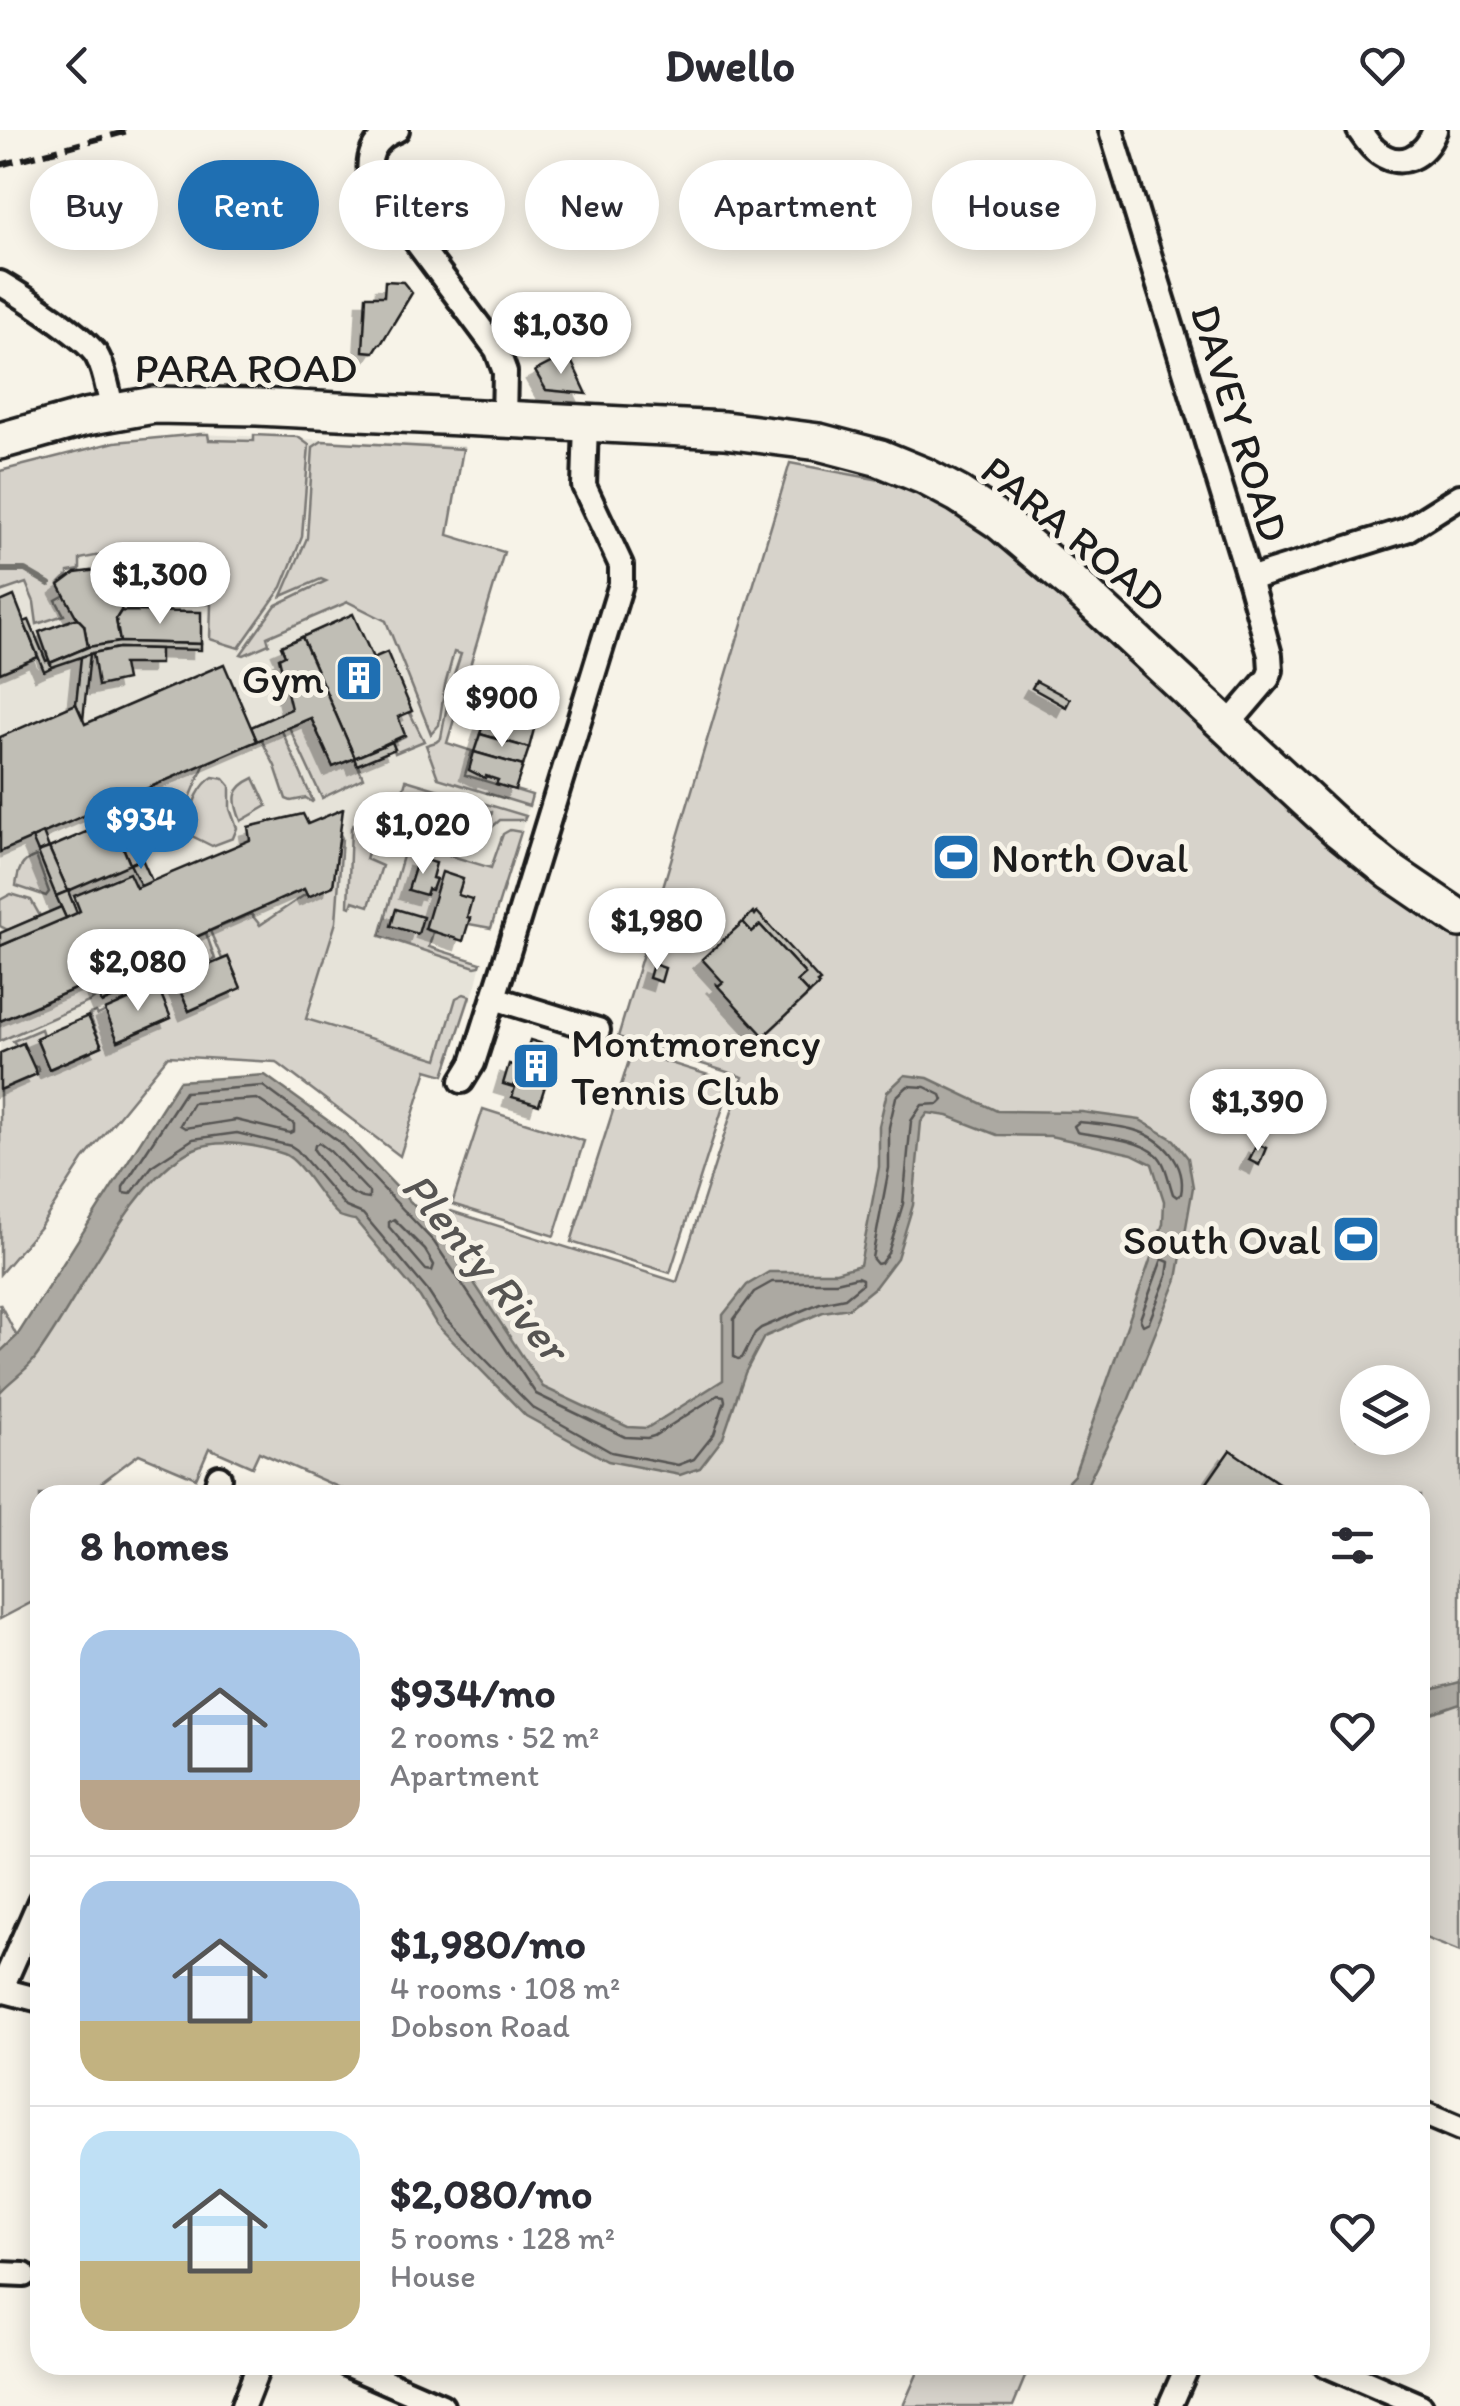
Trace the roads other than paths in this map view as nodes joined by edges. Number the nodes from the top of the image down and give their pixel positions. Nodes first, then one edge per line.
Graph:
1 (397, 130) edge
2 (1111, 130) edge
3 (1359, 130) edge
4 (1435, 130) edge
5 (0, 283) edge
6 (113, 412) junction
7 (504, 420) junction
8 (586, 423) junction
9 (2, 438) edge
10 (1460, 496) edge
11 (1249, 579) junction
12 (1227, 726) junction
13 (1460, 919) edge
14 (494, 998) junction
15 (598, 1030) dead end
16 (462, 1081) dead end
17 (30, 1924) edge
18 (3, 1985) edge
19 (30, 1994) edge
20 (1430, 2116) edge
21 (1460, 2129) edge
22 (255, 2375) edge
23 (371, 2375) edge
24 (1184, 2375) edge
25 (1349, 2375) edge
26 (242, 2406) edge
27 (442, 2406) edge
28 (1170, 2406) edge
29 (1421, 2406) edge

1 - 7 street
2 - 11 street, DAVEY ROAD
3 - 4 street
5 - 6 street
6 - 7 main road, PARA ROAD
6 - 9 main road, PARA ROAD
7 - 8 main road, PARA ROAD
8 - 12 main road, PARA ROAD
8 - 14 street
10 - 11 street
11 - 12 street, DAVEY ROAD
12 - 13 main road, PARA ROAD
14 - 15 street
14 - 16 street
17 - 18 street
18 - 19 street
20 - 21 street
22 - 26 street
23 - 27 street
24 - 28 street
25 - 29 street

